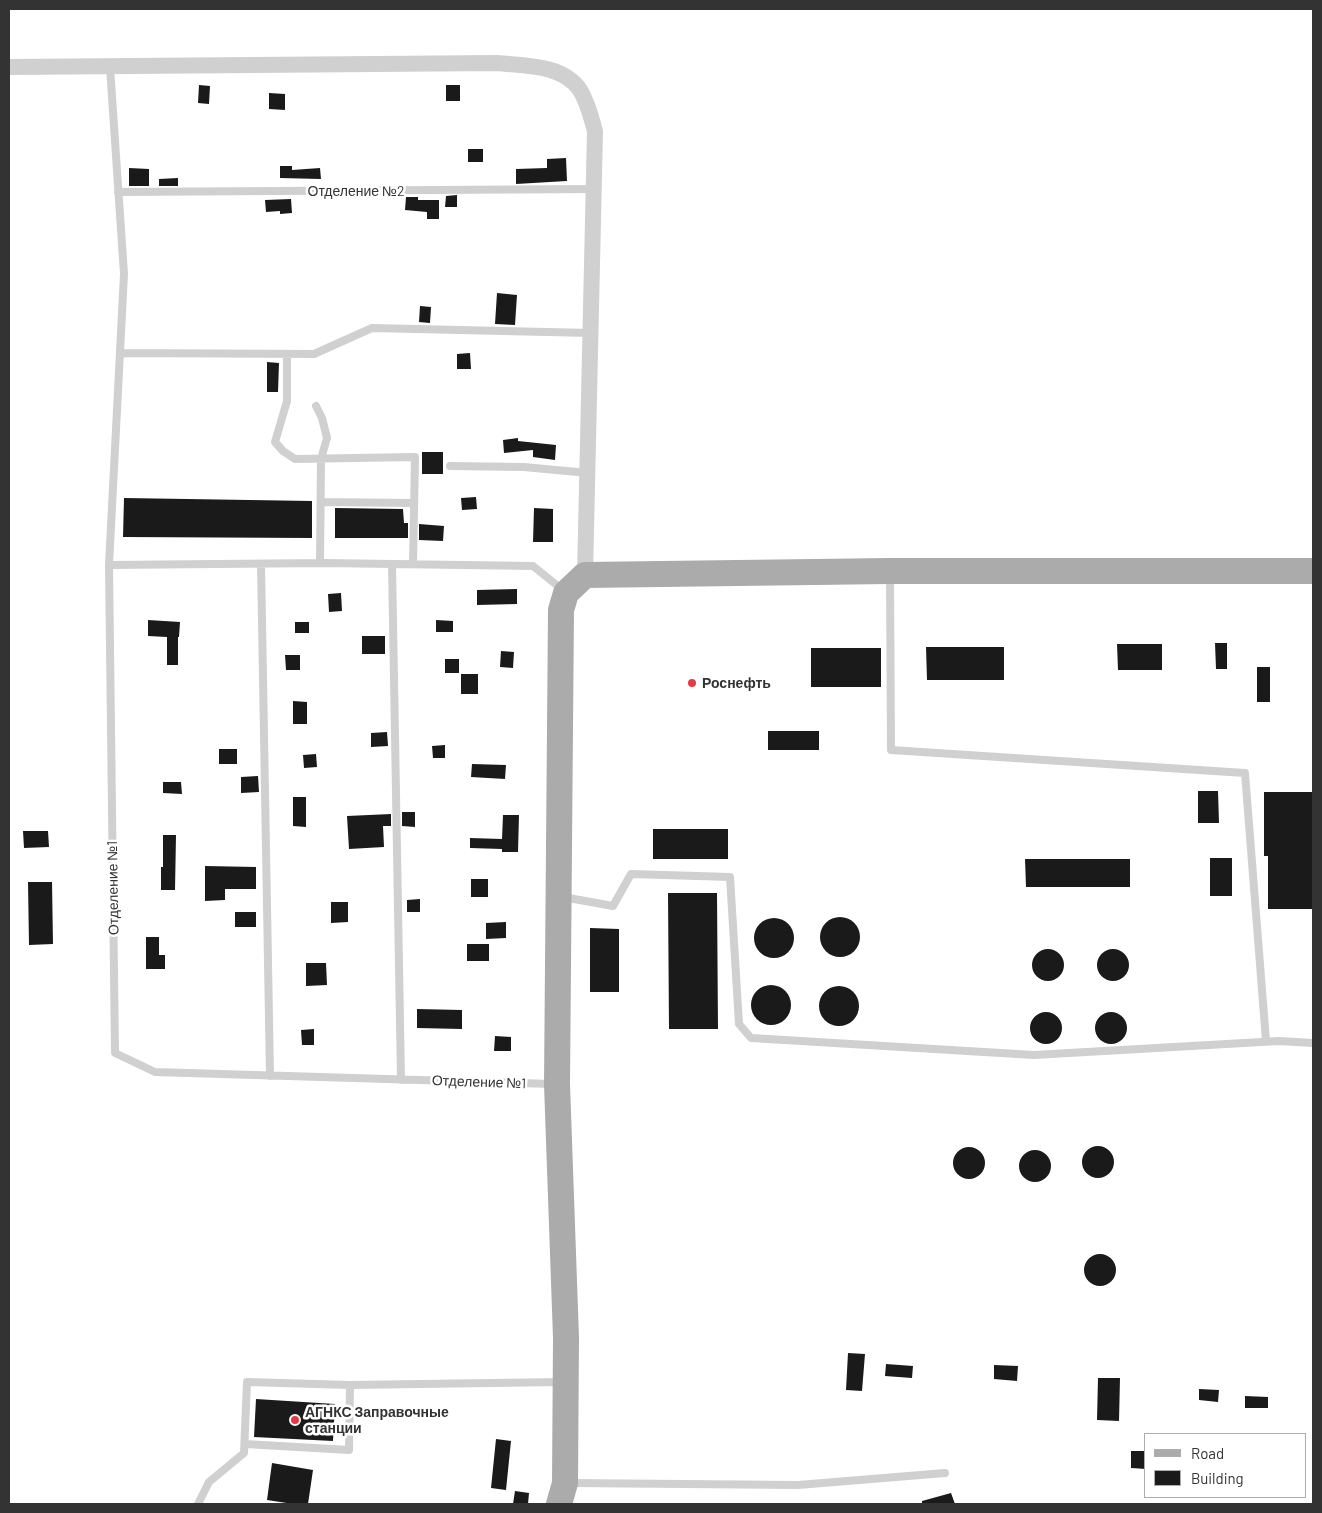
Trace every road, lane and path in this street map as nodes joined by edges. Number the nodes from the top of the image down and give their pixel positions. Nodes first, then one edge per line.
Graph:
1 (9, 67) edge
2 (110, 67) junction
3 (594, 189) junction
4 (118, 192) junction
5 (591, 333) junction
6 (120, 353) junction
7 (287, 354) junction
8 (316, 406) dead end
9 (321, 458) junction
10 (450, 466) dead end
11 (588, 473) junction
12 (321, 502) junction
13 (414, 503) junction
14 (320, 563) junction
15 (261, 564) junction
16 (392, 564) junction
17 (413, 564) junction
18 (109, 565) junction
19 (890, 571) junction
20 (1313, 571) edge
21 (585, 574) junction
22 (566, 593) junction
23 (558, 896) junction
24 (1266, 1042) junction
25 (1313, 1043) edge
26 (270, 1076) junction
27 (401, 1080) junction
28 (557, 1084) junction
29 (565, 1382) junction
30 (350, 1385) junction
31 (245, 1444) junction
32 (945, 1473) dead end
33 (562, 1494) edge
34 (198, 1504) edge

1 - 2 street
2 - 3 street
2 - 4 lane
3 - 4 lane, Отделение №2
3 - 5 street
4 - 6 lane
5 - 7 lane
5 - 11 street
6 - 7 lane
6 - 18 lane
7 - 9 lane
8 - 9 lane
9 - 12 lane
9 - 13 lane
10 - 11 lane
11 - 21 street
12 - 13 lane
12 - 14 lane
13 - 17 lane
14 - 15 lane
14 - 16 lane
15 - 18 lane
15 - 26 lane
16 - 17 lane
16 - 27 lane
17 - 22 lane
18 - 26 lane, Отделение №1
19 - 20 main road
19 - 21 main road
19 - 24 lane
21 - 22 main road
22 - 23 main road
23 - 24 lane
23 - 28 main road
24 - 25 lane
26 - 27 lane, Отделение №1
27 - 28 lane, Отделение №1
28 - 29 main road
29 - 30 lane
29 - 33 main road
30 - 31 lane
30 - 31 lane
31 - 34 lane
32 - 33 lane

